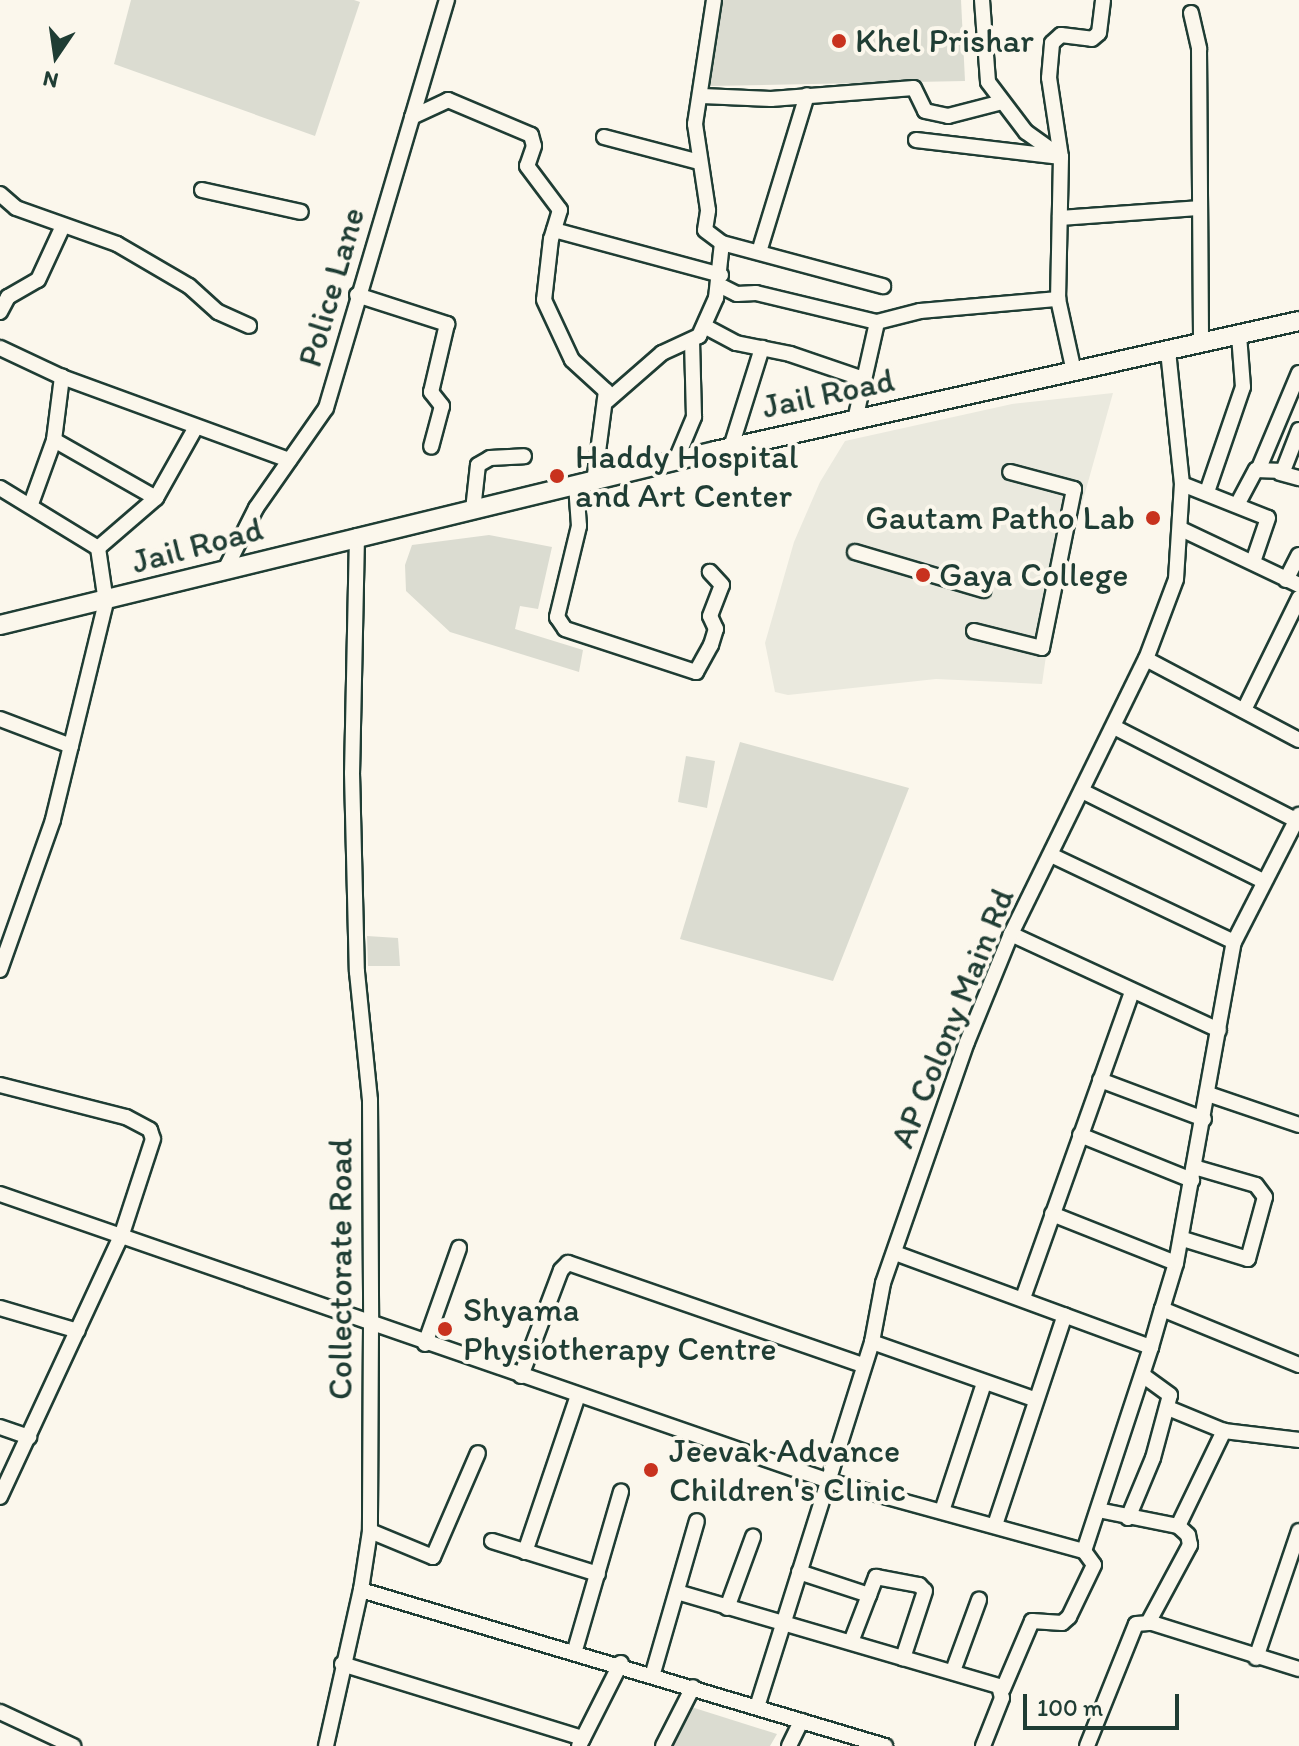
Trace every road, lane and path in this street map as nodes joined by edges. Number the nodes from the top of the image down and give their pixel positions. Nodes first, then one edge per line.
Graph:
1 (447, 0) edge
2 (714, 0) edge
3 (982, 0) edge
4 (1103, 0) edge
5 (1191, 13) dead end
6 (807, 95) junction
7 (702, 96) junction
8 (1002, 102) junction
9 (412, 117) junction
10 (604, 137) dead end
11 (916, 140) dead end
12 (1061, 157) junction
13 (699, 162) junction
14 (202, 190) dead end
15 (0, 194) edge
16 (1198, 208) junction
17 (301, 212) dead end
18 (1060, 218) junction
19 (62, 228) junction
20 (554, 230) junction
21 (722, 243) junction
22 (759, 252) junction
23 (720, 280) junction
24 (883, 286) dead end
25 (357, 295) junction
26 (1058, 299) junction
27 (0, 312) edge
28 (1299, 321) edge
29 (877, 322) junction
30 (249, 326) dead end
31 (706, 327) junction
32 (1239, 335) junction
33 (692, 341) junction
34 (1201, 343) junction
35 (0, 347) edge
36 (762, 348) junction
37 (1168, 351) junction
38 (1074, 372) junction
39 (1299, 373) edge
40 (62, 377) junction
41 (864, 379) junction
42 (607, 401) junction
43 (855, 420) junction
44 (196, 427) junction
45 (1299, 430) edge
46 (54, 440) junction
47 (431, 447) dead end
48 (731, 447) junction
49 (524, 456) dead end
50 (289, 460) junction
51 (676, 460) junction
52 (1259, 468) junction
53 (1010, 472) dead end
54 (1280, 473) junction
55 (1299, 478) edge
56 (585, 483) junction
57 (1182, 484) junction
58 (0, 488) edge
59 (1207, 492) junction
60 (156, 498) junction
61 (31, 504) junction
62 (1237, 505) junction
63 (473, 510) junction
64 (1181, 529) junction
65 (357, 536) junction
66 (98, 548) junction
67 (855, 552) dead end
68 (1299, 555) edge
69 (1253, 562) junction
70 (226, 568) junction
71 (710, 572) dead end
72 (1293, 582) edge
73 (983, 590) dead end
74 (1299, 598) edge
75 (106, 602) junction
76 (0, 625) edge
77 (974, 631) dead end
78 (1146, 659) junction
79 (1244, 710) junction
80 (0, 719) edge
81 (1114, 727) junction
82 (1299, 740) edge
83 (71, 746) junction
84 (1082, 791) junction
85 (1298, 818) edge
86 (1292, 846) edge
87 (1053, 856) junction
88 (1261, 880) junction
89 (1011, 934) junction
90 (1234, 942) junction
91 (0, 970) edge
92 (1132, 992) junction
93 (1219, 1030) junction
94 (1100, 1080) junction
95 (0, 1085) edge
96 (1208, 1094) junction
97 (1204, 1119) junction
98 (1299, 1125) edge
99 (1080, 1135) junction
100 (1193, 1173) junction
101 (0, 1194) edge
102 (1052, 1214) junction
103 (122, 1234) junction
104 (1183, 1239) junction
105 (459, 1248) dead end
106 (895, 1253) junction
107 (1176, 1263) junction
108 (1023, 1298) junction
109 (0, 1308) edge
110 (1162, 1309) junction
111 (1065, 1315) junction
112 (371, 1326) junction
113 (78, 1331) junction
114 (872, 1342) junction
115 (425, 1344) junction
116 (1151, 1347) junction
117 (1299, 1362) edge
118 (863, 1365) junction
119 (1142, 1375) junction
120 (521, 1376) junction
121 (984, 1383) junction
122 (577, 1398) junction
123 (1034, 1399) junction
124 (1168, 1408) junction
125 (0, 1427) edge
126 (1224, 1431) junction
127 (29, 1437) junction
128 (1299, 1440) edge
129 (478, 1453) dead end
130 (829, 1481) junction
131 (621, 1492) dead end
132 (0, 1497) edge
133 (1098, 1510) junction
134 (942, 1511) junction
135 (1128, 1518) junction
136 (697, 1521) dead end
137 (995, 1525) junction
138 (1178, 1526) junction
139 (370, 1531) junction
140 (1299, 1531) edge
141 (753, 1537) dead end
142 (492, 1541) dead end
143 (1084, 1551) junction
144 (525, 1552) junction
145 (799, 1572) junction
146 (598, 1574) junction
147 (361, 1590) junction
148 (677, 1592) junction
149 (869, 1595) junction
150 (979, 1600) dead end
151 (727, 1608) junction
152 (784, 1622) junction
153 (1148, 1623) junction
154 (851, 1642) junction
155 (575, 1650) junction
156 (903, 1658) junction
157 (1256, 1658) junction
158 (621, 1663) junction
159 (342, 1664) junction
160 (1299, 1669) edge
161 (953, 1671) junction
162 (653, 1673) junction
163 (693, 1687) junction
164 (1003, 1689) junction
165 (757, 1707) junction
166 (0, 1712) edge
167 (801, 1721) junction
168 (581, 1742) edge
169 (329, 1745) edge
170 (73, 1746) edge
171 (663, 1746) edge
172 (789, 1746) edge
173 (885, 1746) edge
174 (983, 1746) edge
175 (1087, 1746) edge

1 - 9 street, Police Lane
2 - 7 street
3 - 8 street
4 - 12 street
5 - 16 street
6 - 7 street
6 - 8 street
6 - 22 street
7 - 13 street
8 - 12 street
9 - 20 street
9 - 25 street, Police Lane
10 - 13 street
11 - 12 street
12 - 18 street
13 - 21 street
14 - 17 street
15 - 19 street
16 - 18 street
16 - 34 street
18 - 26 street
19 - 27 street
19 - 30 street
20 - 23 street
20 - 42 street
21 - 22 street
21 - 23 street
22 - 24 street
23 - 29 street
23 - 31 street
25 - 47 street
25 - 50 street, Police Lane
26 - 29 street
26 - 38 street
28 - 32 main road, Jail Road
29 - 41 street
31 - 33 street
31 - 36 street
32 - 34 main road, Jail Road
32 - 59 street
33 - 42 street
33 - 51 street
34 - 37 main road, Jail Road
35 - 40 street
36 - 41 street
36 - 48 street
37 - 38 main road, Jail Road
37 - 57 street, AP Colony Main Rd
38 - 43 main road, Jail Road
39 - 52 street
40 - 44 street
40 - 46 street
41 - 43 street
42 - 56 street
43 - 48 main road, Jail Road
44 - 50 street
44 - 60 street
45 - 54 street
46 - 60 street
46 - 61 street
48 - 51 main road, Jail Road
49 - 63 street
50 - 70 street, Police Lane
51 - 56 main road, Jail Road
52 - 54 street
52 - 62 street
53 - 77 street
54 - 55 street
56 - 63 main road, Jail Road
56 - 71 street
57 - 59 street
57 - 64 street, AP Colony Main Rd
58 - 61 street
59 - 62 street
60 - 66 street
61 - 66 street
62 - 69 street
63 - 65 main road, Jail Road
64 - 69 street
64 - 78 street, AP Colony Main Rd
65 - 70 main road, Jail Road
65 - 112 street, Collectorate Road
66 - 75 street
67 - 73 street
68 - 72 street
69 - 72 street
70 - 75 main road, Jail Road
74 - 79 street
75 - 76 main road, Jail Road
75 - 83 street
78 - 79 street
78 - 81 street, AP Colony Main Rd
79 - 82 street
80 - 83 street
81 - 84 street, AP Colony Main Rd
81 - 85 street
83 - 91 street
84 - 87 street, AP Colony Main Rd
84 - 88 street
85 - 86 street
86 - 88 street
87 - 89 street, AP Colony Main Rd
87 - 90 street
88 - 90 street
89 - 92 street
89 - 106 street, AP Colony Main Rd
90 - 93 street
92 - 93 street
92 - 94 street
93 - 96 street
94 - 97 street
94 - 99 street
95 - 103 street
96 - 97 street
96 - 98 street
97 - 100 street
99 - 100 street
99 - 102 street
100 - 104 street
100 - 104 street
101 - 103 street
102 - 107 street
102 - 108 street
103 - 112 street
103 - 113 street
104 - 107 street
105 - 115 street
106 - 108 street
106 - 114 street, AP Colony Main Rd
107 - 110 street
108 - 111 street
109 - 113 street
110 - 116 street
110 - 117 street
111 - 116 street
111 - 123 street
112 - 115 street
112 - 139 street, Collectorate Road
113 - 127 street
114 - 118 street, AP Colony Main Rd
114 - 121 street
115 - 120 street
116 - 119 street
118 - 120 street
118 - 130 street, AP Colony Main Rd
119 - 124 street
119 - 133 street
120 - 122 street
121 - 123 street
121 - 134 street
122 - 130 street
122 - 144 street
123 - 137 street
124 - 126 street
124 - 135 street
125 - 127 street
126 - 128 street
126 - 138 street
127 - 132 street
129 - 139 street
130 - 134 street
130 - 145 street, AP Colony Main Rd
131 - 146 street
133 - 135 street
133 - 143 street
134 - 137 street
135 - 138 street
136 - 148 street
137 - 143 street
138 - 153 street
139 - 147 street, Collectorate Road
140 - 157 street
141 - 151 street
142 - 144 street
143 - 164 street
144 - 146 street
145 - 149 street
145 - 152 street, AP Colony Main Rd
146 - 155 street
147 - 155 street
147 - 159 street, Collectorate Road
148 - 151 street
148 - 162 street
149 - 154 street
149 - 156 street
150 - 161 street
151 - 152 street
152 - 154 street
152 - 165 street, AP Colony Main Rd
153 - 157 street
153 - 175 street
154 - 156 street
155 - 158 street
156 - 161 street
157 - 160 street
158 - 162 street
158 - 168 street
159 - 168 street
159 - 169 street, Collectorate Road
161 - 164 street
162 - 163 street
163 - 165 street
163 - 171 street
164 - 174 street
165 - 167 street
166 - 170 street
167 - 172 street
167 - 173 street

